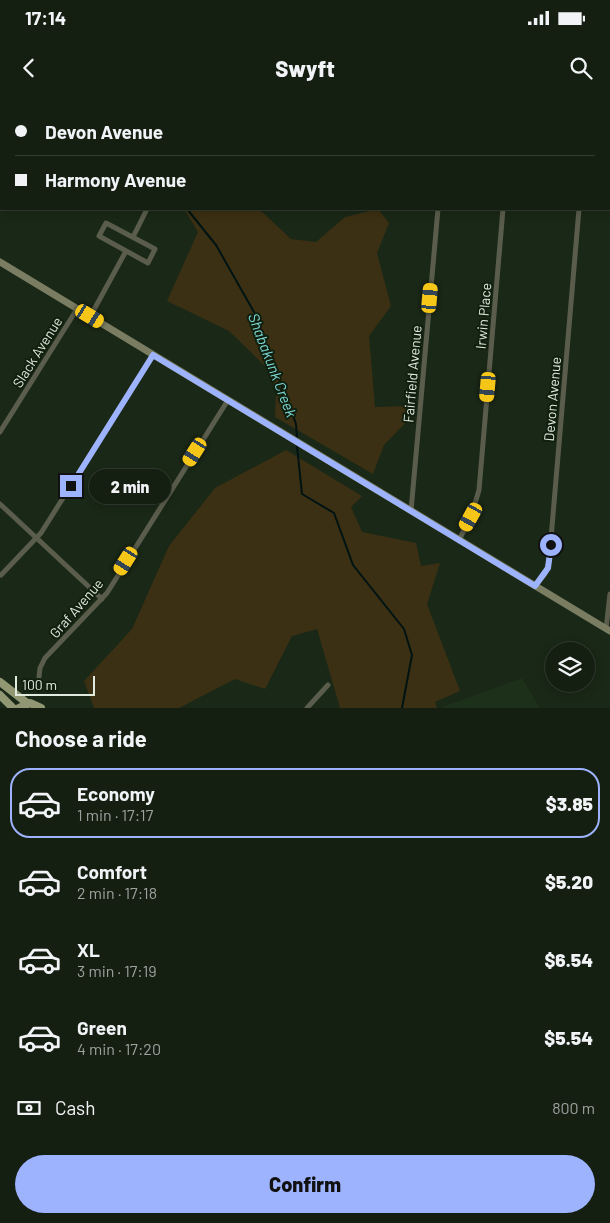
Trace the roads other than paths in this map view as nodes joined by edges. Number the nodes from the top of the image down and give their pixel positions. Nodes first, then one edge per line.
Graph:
1 (146, 210) edge
2 (438, 210) edge
3 (503, 210) edge
4 (579, 210) edge
5 (133, 237) junction
6 (126, 250) junction
7 (0, 262) edge
8 (77, 309) junction
9 (90, 316) junction
10 (153, 355) junction
11 (228, 400) junction
12 (0, 432) edge
13 (0, 504) edge
14 (412, 511) junction
15 (37, 538) junction
16 (459, 540) junction
17 (1, 575) edge
18 (535, 586) junction
19 (610, 594) edge
20 (102, 599) junction
21 (608, 630) edge
22 (39, 678) dead end
23 (0, 682) edge
24 (328, 686) dead end
25 (0, 695) edge
26 (23, 706) edge
27 (13, 708) edge
28 (41, 708) edge
29 (307, 708) edge

1 - 5 street
2 - 14 street, Fairfield Avenue
3 - 16 street, Irwin Place
4 - 18 street, Devon Avenue
5 - 6 street
5 - 6 street
6 - 9 street
7 - 8 main road
8 - 9 main road
8 - 12 street, Slack Avenue
9 - 10 main road
10 - 11 main road
10 - 15 street
11 - 14 main road
11 - 20 street, Graf Avenue
13 - 15 street
14 - 16 main road
15 - 17 street
15 - 20 street
16 - 18 main road
18 - 21 main road
19 - 21 street
20 - 22 street, Graf Avenue
23 - 26 main road
24 - 29 street
25 - 27 main road
26 - 28 main road

